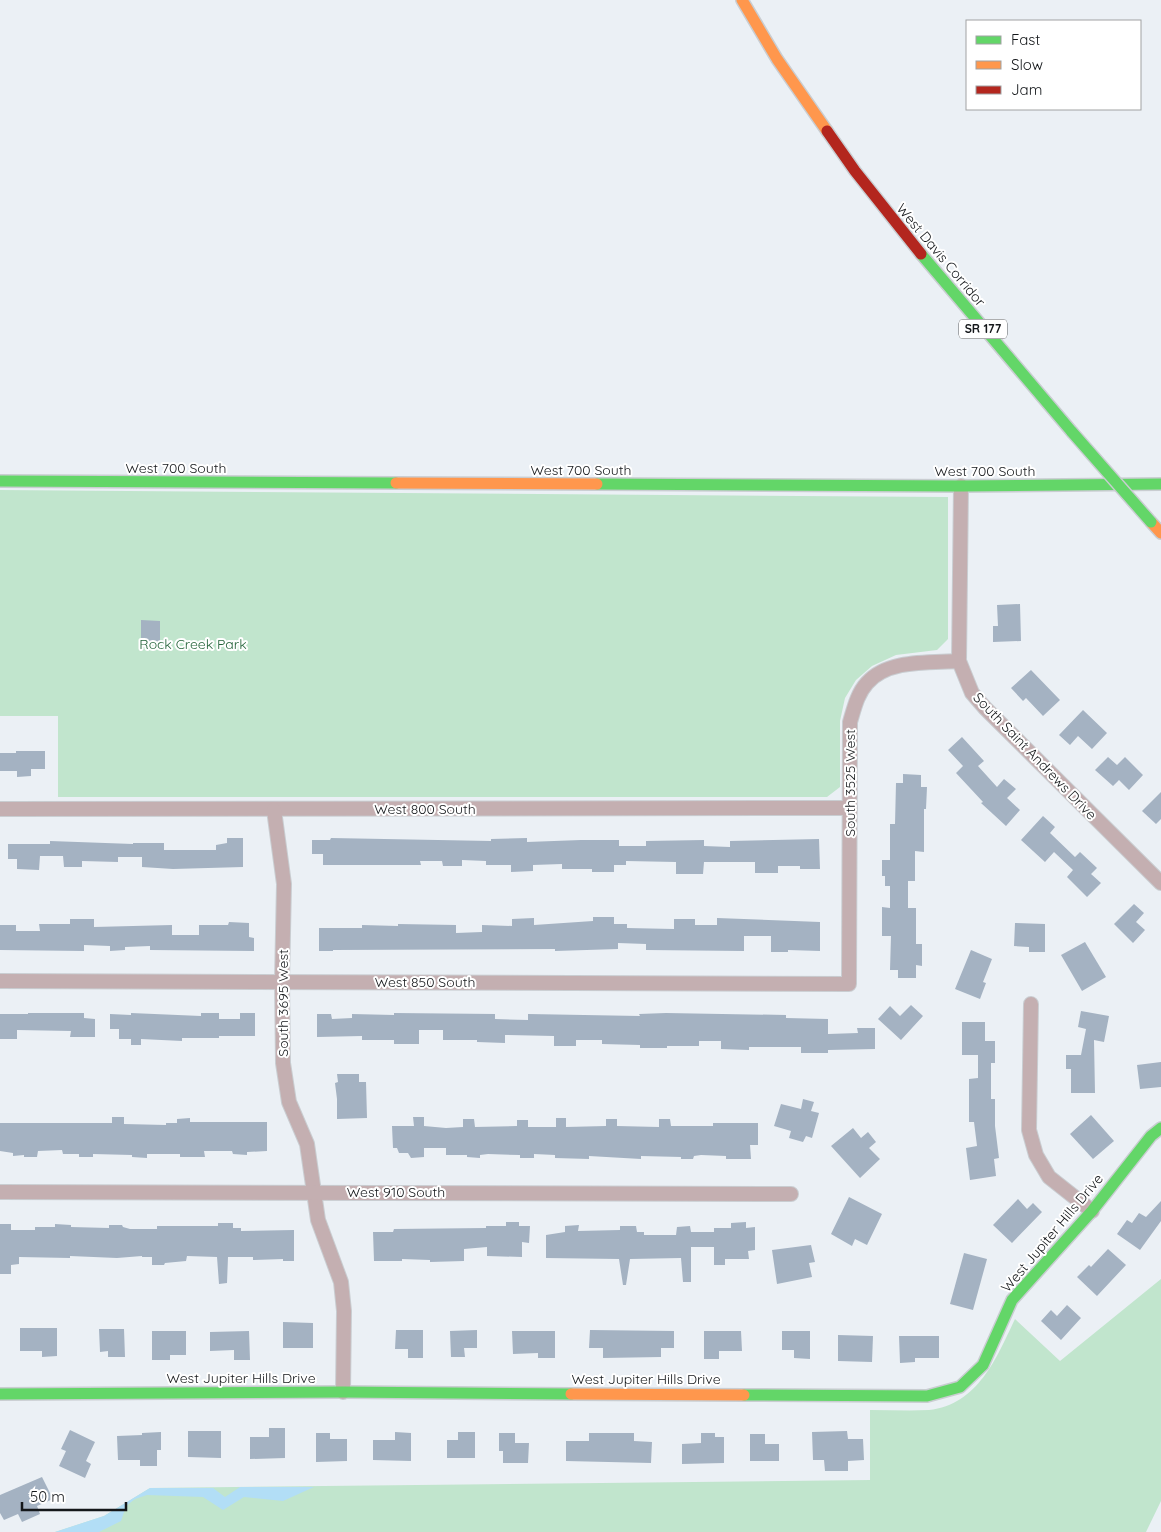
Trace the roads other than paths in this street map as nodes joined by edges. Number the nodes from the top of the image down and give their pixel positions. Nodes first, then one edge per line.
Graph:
1 (742, 0) edge
2 (0, 482) edge
3 (1161, 484) edge
4 (961, 486) junction
5 (1161, 534) edge
6 (959, 662) junction
7 (850, 808) junction
8 (0, 809) edge
9 (274, 810) junction
10 (1161, 883) edge
11 (0, 981) edge
12 (282, 981) junction
13 (849, 984) joint
14 (1031, 1004) dead end
15 (1161, 1128) edge
16 (0, 1192) edge
17 (315, 1192) junction
18 (791, 1194) dead end
19 (1092, 1211) junction
20 (343, 1392) junction
21 (0, 1394) edge

1 - 5 street, West Davis Corridor / SR 177, bridge
2 - 4 street, West 700 South
3 - 4 street, West 700 South
4 - 6 street, South Saint Andrews Drive
6 - 7 street, South 3525 West
6 - 10 street, South Saint Andrews Drive
7 - 9 street, West 800 South
7 - 13 street, South 3525 West
8 - 9 street, West 800 South
9 - 12 street, South 3695 West
11 - 12 street, West 850 South
12 - 13 street, West 850 South
12 - 17 street, South 3695 West
14 - 19 street
15 - 19 street, West Jupiter Hills Drive
16 - 17 street, West 910 South
17 - 18 street, West 910 South
17 - 20 street, South 3695 West
19 - 20 street, West Jupiter Hills Drive
20 - 21 street, West Jupiter Hills Drive

